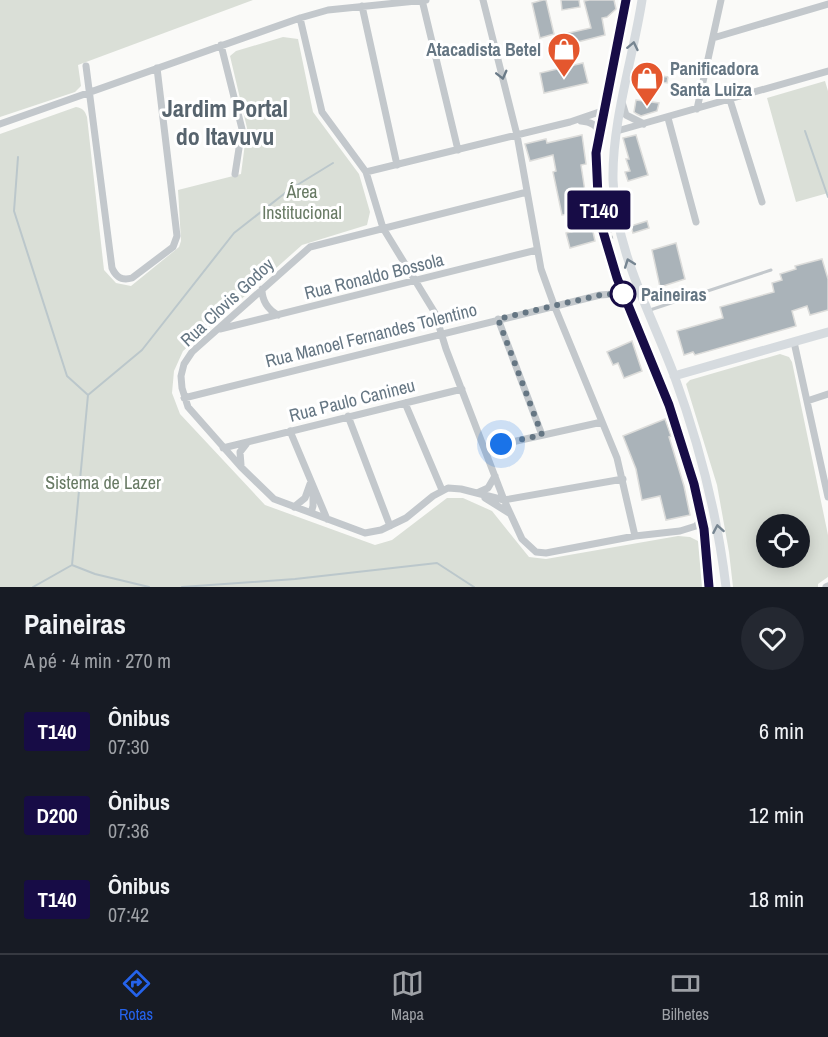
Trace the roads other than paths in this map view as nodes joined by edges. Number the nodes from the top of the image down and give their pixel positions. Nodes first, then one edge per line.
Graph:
1 (424, 0) edge
2 (483, 0) edge
3 (626, 0) edge
4 (642, 0) edge
5 (721, 0) edge
6 (828, 4) edge
7 (362, 6) junction
8 (300, 18) junction
9 (713, 38) junction
10 (221, 45) junction
11 (86, 66) dead end
12 (157, 68) junction
13 (828, 71) edge
14 (89, 93) junction
15 (623, 98) junction
16 (730, 99) junction
17 (697, 109) junction
18 (605, 110) junction
19 (668, 118) junction
20 (570, 122) junction
21 (0, 124) edge
22 (644, 124) junction
23 (600, 130) junction
24 (617, 131) junction
25 (517, 135) junction
26 (458, 150) junction
27 (397, 165) junction
28 (366, 172) junction
29 (235, 174) dead end
30 (526, 192) junction
31 (762, 202) dead end
32 (696, 222) dead end
33 (383, 228) junction
34 (537, 250) junction
35 (404, 263) junction
36 (771, 270) dead end
37 (430, 277) junction
38 (617, 278) junction
39 (414, 281) junction
40 (396, 285) junction
41 (262, 289) junction
42 (423, 295) junction
43 (600, 295) junction
44 (624, 297) junction
45 (554, 305) junction
46 (649, 311) junction
47 (278, 315) junction
48 (498, 319) junction
49 (217, 330) junction
50 (828, 332) edge
51 (441, 333) junction
52 (794, 342) junction
53 (674, 376) junction
54 (462, 388) junction
55 (828, 394) edge
56 (184, 398) junction
57 (807, 401) junction
58 (405, 403) junction
59 (669, 405) junction
60 (348, 416) junction
61 (602, 422) junction
62 (291, 430) junction
63 (542, 435) junction
64 (249, 441) junction
65 (501, 444) junction
66 (223, 448) junction
67 (484, 448) junction
68 (828, 456) edge
69 (820, 459) junction
70 (490, 461) junction
71 (242, 467) junction
72 (495, 476) junction
73 (623, 479) junction
74 (311, 482) junction
75 (442, 490) junction
76 (474, 493) junction
77 (828, 497) edge
78 (493, 502) junction
79 (505, 502) junction
80 (294, 507) junction
81 (311, 513) junction
82 (511, 514) junction
83 (327, 519) junction
84 (702, 519) junction
85 (390, 526) junction
86 (680, 531) junction
87 (635, 536) junction
88 (705, 537) junction
89 (709, 587) edge
90 (726, 587) edge

1 - 7 street
1 - 26 street
2 -> 25 street
3 - 18 main road
15 -> 4 main road
5 - 9 street
6 - 9 street
7 - 8 street
7 - 27 street
8 - 10 street
8 - 28 street
9 - 17 street
10 - 12 street
10 - 29 street
11 - 14 street
12 - 14 street
12 - 14 street
13 - 16 street
14 - 21 street
15 - 18 main road
15 - 22 street
15 - 24 main road
16 - 17 street
16 - 31 street
17 - 19 street
18 - 20 street
18 - 23 main road
19 - 22 street
19 - 32 street
20 - 23 street
20 - 25 street
22 - 24 street
23 - 24 main road
23 - 38 main road
46 -> 24 main road
25 - 26 street
25 - 30 street
26 - 27 street
27 - 28 street
28 - 33 street
30 - 33 street, Rua Clovis Godoy
30 - 34 street
33 - 35 street
33 - 41 street, Rua Clovis Godoy
34 - 37 street, Rua Ronaldo Bossola
34 - 45 street
35 - 39 street
35 - 40 street
36 - 46 lane
37 - 39 street, Rua Ronaldo Bossola
37 - 42 street
38 - 43 street
38 - 44 main road
39 - 40 street, Rua Ronaldo Bossola
39 - 42 street
40 - 47 street, Rua Ronaldo Bossola
41 - 47 street
41 - 49 street, Rua Clovis Godoy
42 - 51 street
43 - 44 street, Rua Manoel Fernandes Tolentino
43 - 45 street, Rua Manoel Fernandes Tolentino
44 - 59 main road
45 - 48 street, Rua Manoel Fernandes Tolentino
45 - 61 street
46 - 53 main road
47 - 49 street, Rua Ronaldo Bossola
48 - 51 street, Rua Manoel Fernandes Tolentino
48 - 63 street
49 - 56 street, Rua Clovis Godoy
50 - 52 main road
51 - 54 street
51 - 56 street, Rua Manoel Fernandes Tolentino
52 - 53 main road
52 - 57 street
53 - 59 main road
90 -> 53 main road
54 - 58 street, Rua Paulo Canineu
54 - 67 street
55 - 57 street
56 - 66 street
57 - 69 street
58 - 60 street, Rua Paulo Canineu
58 - 75 street
59 - 84 main road
60 - 62 street, Rua Paulo Canineu
60 - 85 street
61 - 63 street
61 - 73 street
62 - 64 street, Rua Paulo Canineu
62 - 74 street
63 - 65 street
64 - 66 street, Rua Paulo Canineu
64 - 71 street
65 - 67 street
65 - 70 street
66 - 71 street
67 - 70 street
68 - 69 street
69 - 77 street
70 - 72 street
71 - 80 street
72 - 76 street
72 - 79 street
73 - 79 street
73 - 87 street
74 - 80 street
74 - 81 street
74 - 83 street
75 - 76 street
75 - 85 street
76 - 78 street
76 - 79 street
78 - 79 street
78 - 82 street
79 - 82 street
80 - 81 street
81 - 83 street
82 - 87 street
83 - 85 street
84 - 86 street
84 - 88 main road
86 - 87 street
86 - 88 street
88 - 89 main road

